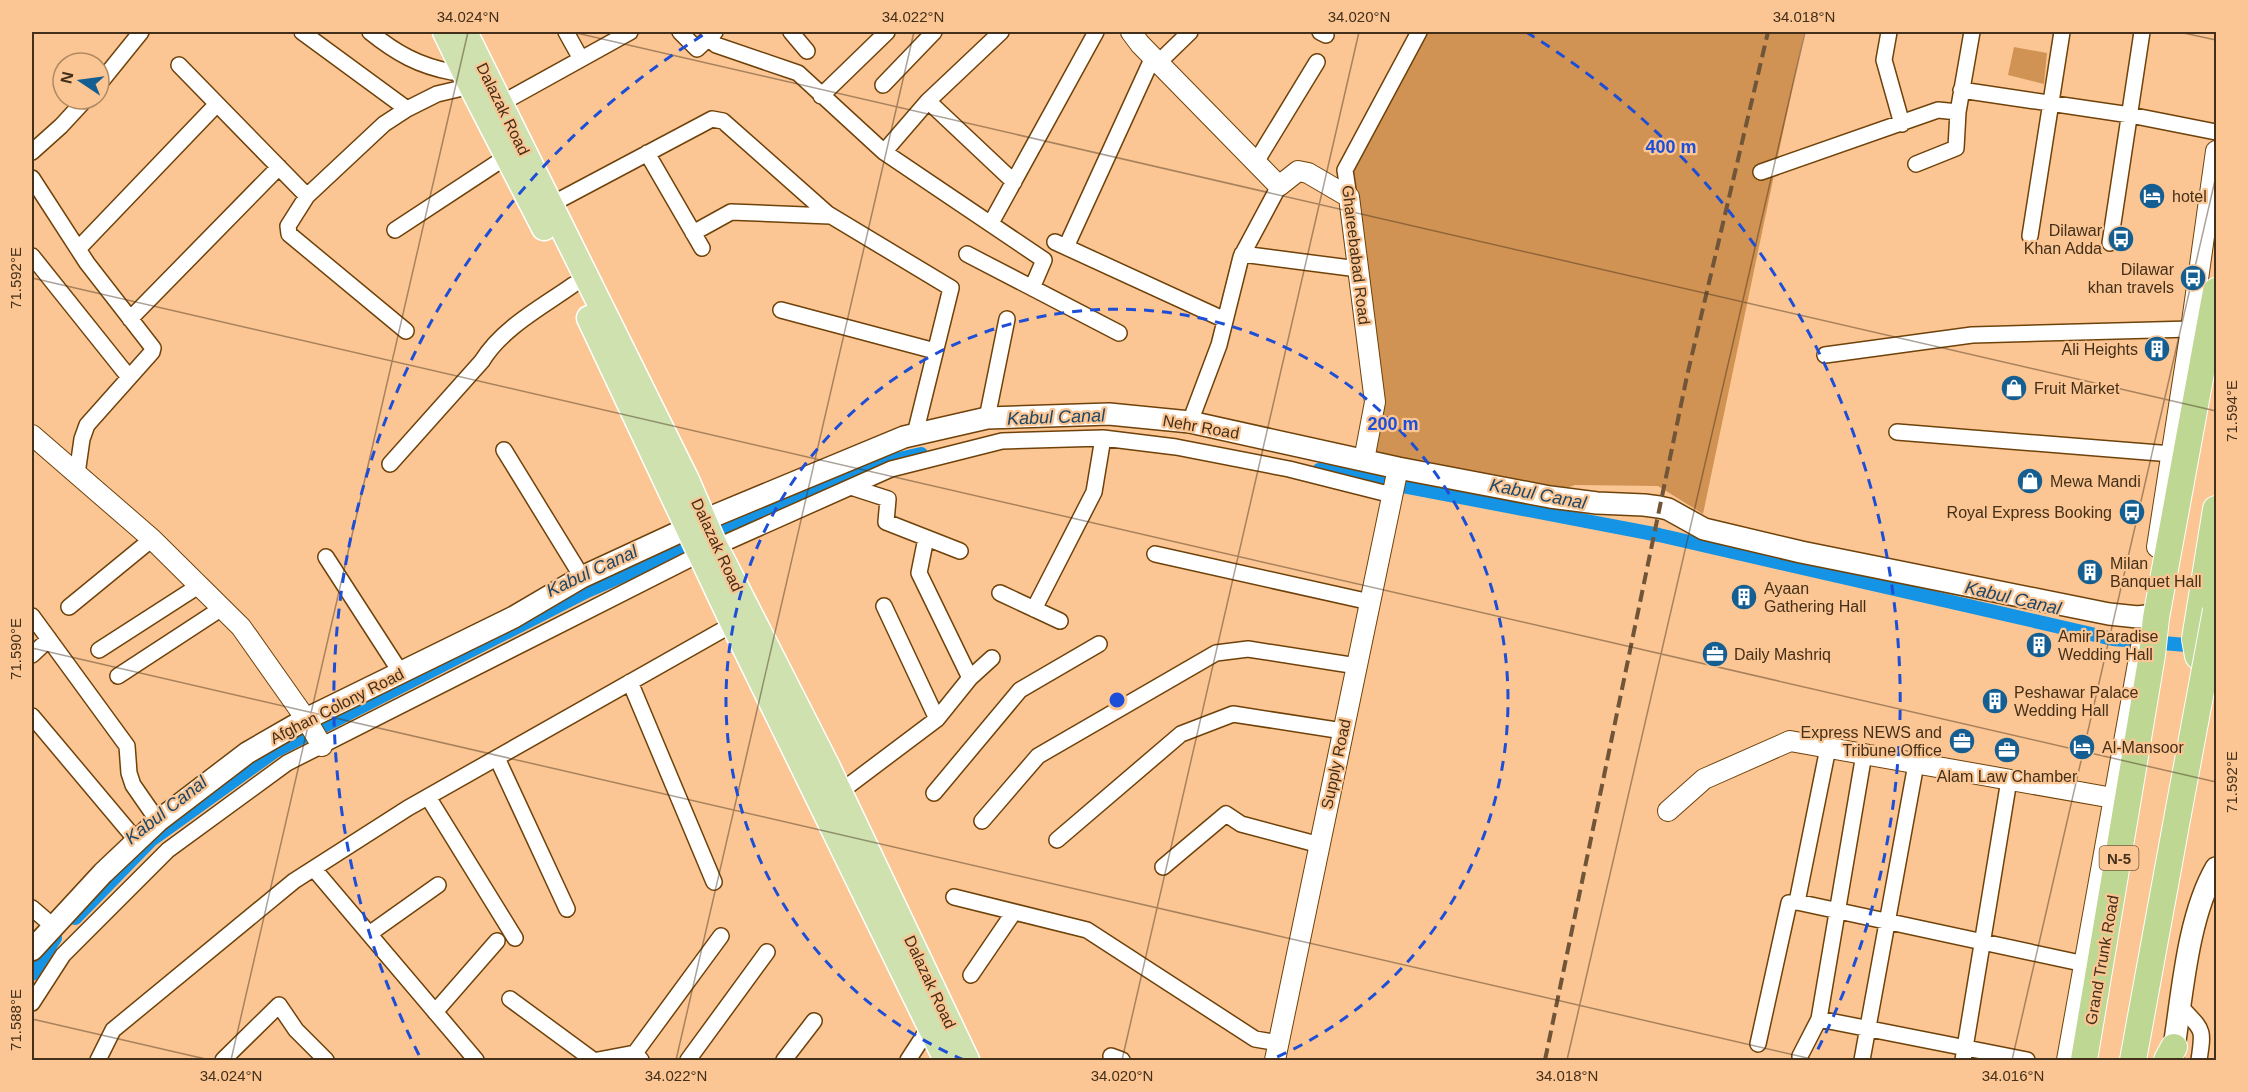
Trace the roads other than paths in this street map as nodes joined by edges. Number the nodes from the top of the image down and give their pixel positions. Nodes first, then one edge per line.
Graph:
1 (138, 32) edge
2 (302, 32) edge
3 (370, 32) edge
4 (445, 32) edge
5 (465, 32) edge
6 (566, 32) edge
7 (630, 32) edge
8 (680, 32) edge
9 (791, 32) edge
10 (887, 32) edge
11 (934, 32) edge
12 (1001, 32) edge
13 (1096, 32) edge
14 (1131, 32) edge
15 (1190, 32) edge
16 (1419, 32) edge
17 (1889, 32) edge
18 (1972, 32) edge
19 (2062, 32) edge
20 (2142, 32) edge
21 (712, 35) edge
22 (807, 51) dead end
23 (581, 59) junction
24 (1155, 60) junction
25 (1317, 62) dead end
26 (179, 65) dead end
27 (111, 68) edge
28 (466, 76) junction
29 (883, 85) dead end
30 (1961, 90) junction
31 (821, 96) junction
32 (928, 100) junction
33 (500, 104) junction
34 (2050, 104) junction
35 (217, 105) junction
36 (407, 109) junction
37 (75, 111) edge
38 (1958, 112) junction
39 (2130, 115) junction
40 (1902, 123) junction
41 (2217, 132) edge
42 (2217, 151) edge
43 (32, 152) edge
44 (884, 152) junction
45 (647, 153) junction
46 (506, 157) junction
47 (1256, 162) junction
48 (1916, 164) dead end
49 (279, 167) junction
50 (1761, 172) dead end
51 (2215, 177) edge
52 (32, 178) edge
53 (1014, 182) junction
54 (1279, 186) junction
55 (307, 196) junction
56 (1349, 197) junction
57 (550, 205) junction
58 (830, 216) junction
59 (991, 223) junction
60 (395, 230) dead end
61 (693, 233) junction
62 (2030, 236) dead end
63 (2110, 243) dead end
64 (702, 248) dead end
65 (78, 249) junction
66 (968, 254) dead end
67 (1242, 254) junction
68 (32, 256) edge
69 (1358, 269) junction
70 (573, 285) junction
71 (1032, 288) junction
72 (2217, 291) edge
73 (781, 310) dead end
74 (130, 319) junction
75 (1007, 319) dead end
76 (1225, 320) junction
77 (2191, 329) junction
78 (406, 331) dead end
79 (1119, 333) dead end
80 (935, 351) junction
81 (1825, 355) dead end
82 (129, 376) junction
83 (987, 418) junction
84 (1190, 423) junction
85 (1897, 432) dead end
86 (915, 434) junction
87 (32, 435) edge
88 (1103, 438) junction
89 (504, 450) dead end
90 (2172, 454) junction
91 (1364, 460) junction
92 (390, 464) dead end
93 (1398, 468) junction
94 (77, 474) junction
95 (851, 487) junction
96 (1392, 495) junction
97 (2217, 509) edge
98 (702, 538) junction
99 (926, 538) junction
100 (152, 539) junction
101 (960, 551) dead end
102 (1155, 554) dead end
103 (326, 557) dead end
104 (582, 577) junction
105 (200, 585) junction
106 (1000, 593) dead end
107 (1370, 602) junction
108 (884, 606) dead end
109 (69, 607) dead end
110 (222, 608) junction
111 (1034, 609) junction
112 (2217, 610) edge
113 (32, 616) edge
114 (2149, 620) junction
115 (1060, 621) dead end
116 (733, 624) junction
117 (49, 639) junction
118 (1099, 644) dead end
119 (99, 650) dead end
120 (2146, 653) junction
121 (32, 654) edge
122 (992, 658) dead end
123 (2217, 661) edge
124 (1357, 666) junction
125 (402, 673) junction
126 (118, 676) dead end
127 (970, 678) junction
128 (630, 682) junction
129 (32, 716) edge
130 (937, 719) junction
131 (306, 720) junction
132 (1343, 731) junction
133 (322, 746) junction
134 (1828, 748) junction
135 (1864, 754) junction
136 (496, 758) junction
137 (1916, 764) junction
138 (2008, 780) junction
139 (840, 792) junction
140 (934, 793) dead end
141 (428, 797) junction
142 (2113, 798) junction
143 (1668, 811) dead end
144 (158, 821) junction
145 (982, 821) dead end
146 (1057, 840) dead end
147 (137, 841) junction
148 (1320, 845) junction
149 (1163, 867) dead end
150 (314, 868) junction
151 (2217, 868) edge
152 (714, 882) dead end
153 (438, 885) dead end
154 (954, 897) dead end
155 (1797, 902) junction
156 (32, 908) edge
157 (567, 909) dead end
158 (1837, 911) junction
159 (1014, 912) junction
160 (1886, 921) junction
161 (54, 927) junction
162 (369, 934) junction
163 (721, 936) dead end
164 (515, 938) dead end
165 (496, 941) dead end
166 (1983, 942) junction
167 (32, 950) edge
168 (767, 952) dead end
169 (2085, 964) junction
170 (971, 975) dead end
171 (510, 999) dead end
172 (32, 1003) edge
173 (2181, 1006) junction
174 (435, 1012) junction
175 (1819, 1019) junction
176 (814, 1021) dead end
177 (937, 1026) junction
178 (1869, 1029) junction
179 (1758, 1044) dead end
180 (1277, 1052) edge
181 (1964, 1054) edge
182 (1800, 1056) dead end
183 (2171, 1056) edge
184 (638, 1057) edge
185 (98, 1060) edge
186 (223, 1060) edge
187 (326, 1060) edge
188 (476, 1060) edge
189 (593, 1060) edge
190 (598, 1060) edge
191 (688, 1060) edge
192 (784, 1060) edge
193 (908, 1060) edge
194 (946, 1060) edge
195 (967, 1060) edge
196 (1862, 1060) edge
197 (2027, 1060) edge
198 (2067, 1060) edge
199 (2084, 1060) edge
200 (2133, 1060) edge
201 (2199, 1060) edge

1 - 27 street
2 - 36 street
3 - 28 street
4 - 28 main road, Dalazak Road
5 - 33 main road, Dalazak Road
6 - 23 street
7 - 23 street
8 - 21 street
9 - 22 street
10 - 31 street
11 - 29 street
12 - 32 street
13 - 53 street
14 - 24 street
15 - 24 street
16 - 56 street, Ghareebabad Road
17 - 40 street
18 - 30 street
19 - 34 street
20 - 39 street
21 - 31 street
23 - 33 street
24 - 47 street
24 - 76 street
25 - 47 street
26 - 35 street
28 - 36 street
28 - 46 main road, Dalazak Road
30 - 34 street
30 - 38 street
31 - 44 street
32 - 44 street
32 - 53 street
33 - 57 main road, Dalazak Road
34 - 39 street
34 - 62 street
35 - 49 street
35 - 65 street
36 - 55 street
37 - 43 street
38 - 40 street
38 - 48 street
39 - 41 street
39 - 63 street
40 - 50 street
42 - 51 street
44 - 59 street
45 - 57 street
45 - 58 street
45 - 61 street
46 - 60 street
46 - 70 main road, Dalazak Road
47 - 54 street
49 - 55 street
49 - 74 street
51 - 77 street
52 - 65 street
53 - 59 street
54 - 56 street
54 - 67 street
55 - 78 street
56 - 69 street, Ghareebabad Road
57 - 98 main road, Dalazak Road
58 - 61 street
58 - 80 street
59 - 71 street
61 - 64 street
65 - 74 street
66 - 71 street
67 - 69 street
67 - 76 street
68 - 82 street
69 - 91 street, Ghareebabad Road
70 - 92 street
70 - 98 main road, Dalazak Road
71 - 79 street
72 - 114 highway, Grand Trunk Road / N-5
73 - 80 street
74 - 82 street
75 - 83 street
76 - 84 street
77 - 81 street
77 - 90 street
80 - 86 street
82 - 94 street
83 - 84 main road, Nehr Road
83 - 86 main road, Nehr Road
84 - 91 main road, Nehr Road
85 - 90 street
86 - 98 main road, Nehr Road
87 - 94 street
88 - 95 street
88 - 96 street
88 - 111 street
89 - 104 street
90 - 114 street
91 - 93 main road, Nehr Road
93 - 96 street, Supply Road
93 - 114 main road, Nehr Road
94 - 100 street
95 - 98 street
95 - 99 street
96 - 107 street, Supply Road
97 - 123 highway
98 - 104 main road, Afghan Colony Road
98 - 116 main road, Dalazak Road
98 - 133 street
98 - 139 main road, Dalazak Road
99 - 101 street
99 - 127 street
100 - 105 street
100 - 109 street
102 - 107 street
103 - 125 street
104 - 125 main road, Afghan Colony Road
105 - 110 street
105 - 119 street
106 - 111 street
107 - 124 street, Supply Road
108 - 130 street
110 - 126 street
110 - 131 street
111 - 115 street
112 - 200 highway, bridge
113 - 117 street
114 - 120 highway, Grand Trunk Road / N-5
116 - 128 street
116 - 177 main road, Dalazak Road
117 - 121 street
117 - 144 street
118 - 140 street
120 - 142 street
120 - 199 highway, Grand Trunk Road / N-5
122 - 127 street
124 - 132 street, Supply Road
124 - 145 street
125 - 131 main road, Afghan Colony Road
127 - 130 street
128 - 136 street
128 - 152 street
129 - 147 street
130 - 139 street
131 - 133 street
131 - 144 main road, Afghan Colony Road
132 - 146 street
132 - 148 street, Supply Road
133 - 172 street
134 - 135 street
134 - 143 street
134 - 155 street
135 - 137 street
135 - 158 street
136 - 141 street
136 - 157 street
137 - 138 street
137 - 160 street
138 - 142 street
138 - 166 street
139 - 177 main road, Dalazak Road
141 - 150 street
141 - 164 street
142 - 169 street
144 - 147 main road, Afghan Colony Road
147 - 161 main road, Afghan Colony Road
148 - 149 street
148 - 180 street, Supply Road
150 - 162 street
150 - 185 street
151 - 173 main road
153 - 162 street
154 - 159 street
155 - 158 street
155 - 179 street
156 - 161 street
158 - 160 street
158 - 175 street
159 - 170 street
159 - 180 street
160 - 166 street
160 - 178 street
161 - 167 main road, Afghan Colony Road
162 - 174 street
163 - 184 street
165 - 174 street
166 - 169 street
166 - 181 street
168 - 191 street
169 - 198 street
171 - 189 street
173 - 183 main road
173 - 201 street
174 - 188 street
175 - 178 street
175 - 182 street
176 - 192 street
177 - 193 street
177 - 194 main road, Dalazak Road
177 - 195 main road, Dalazak Road
178 - 181 street
178 - 196 street
181 - 197 street
184 - 190 street
186 - 187 street

